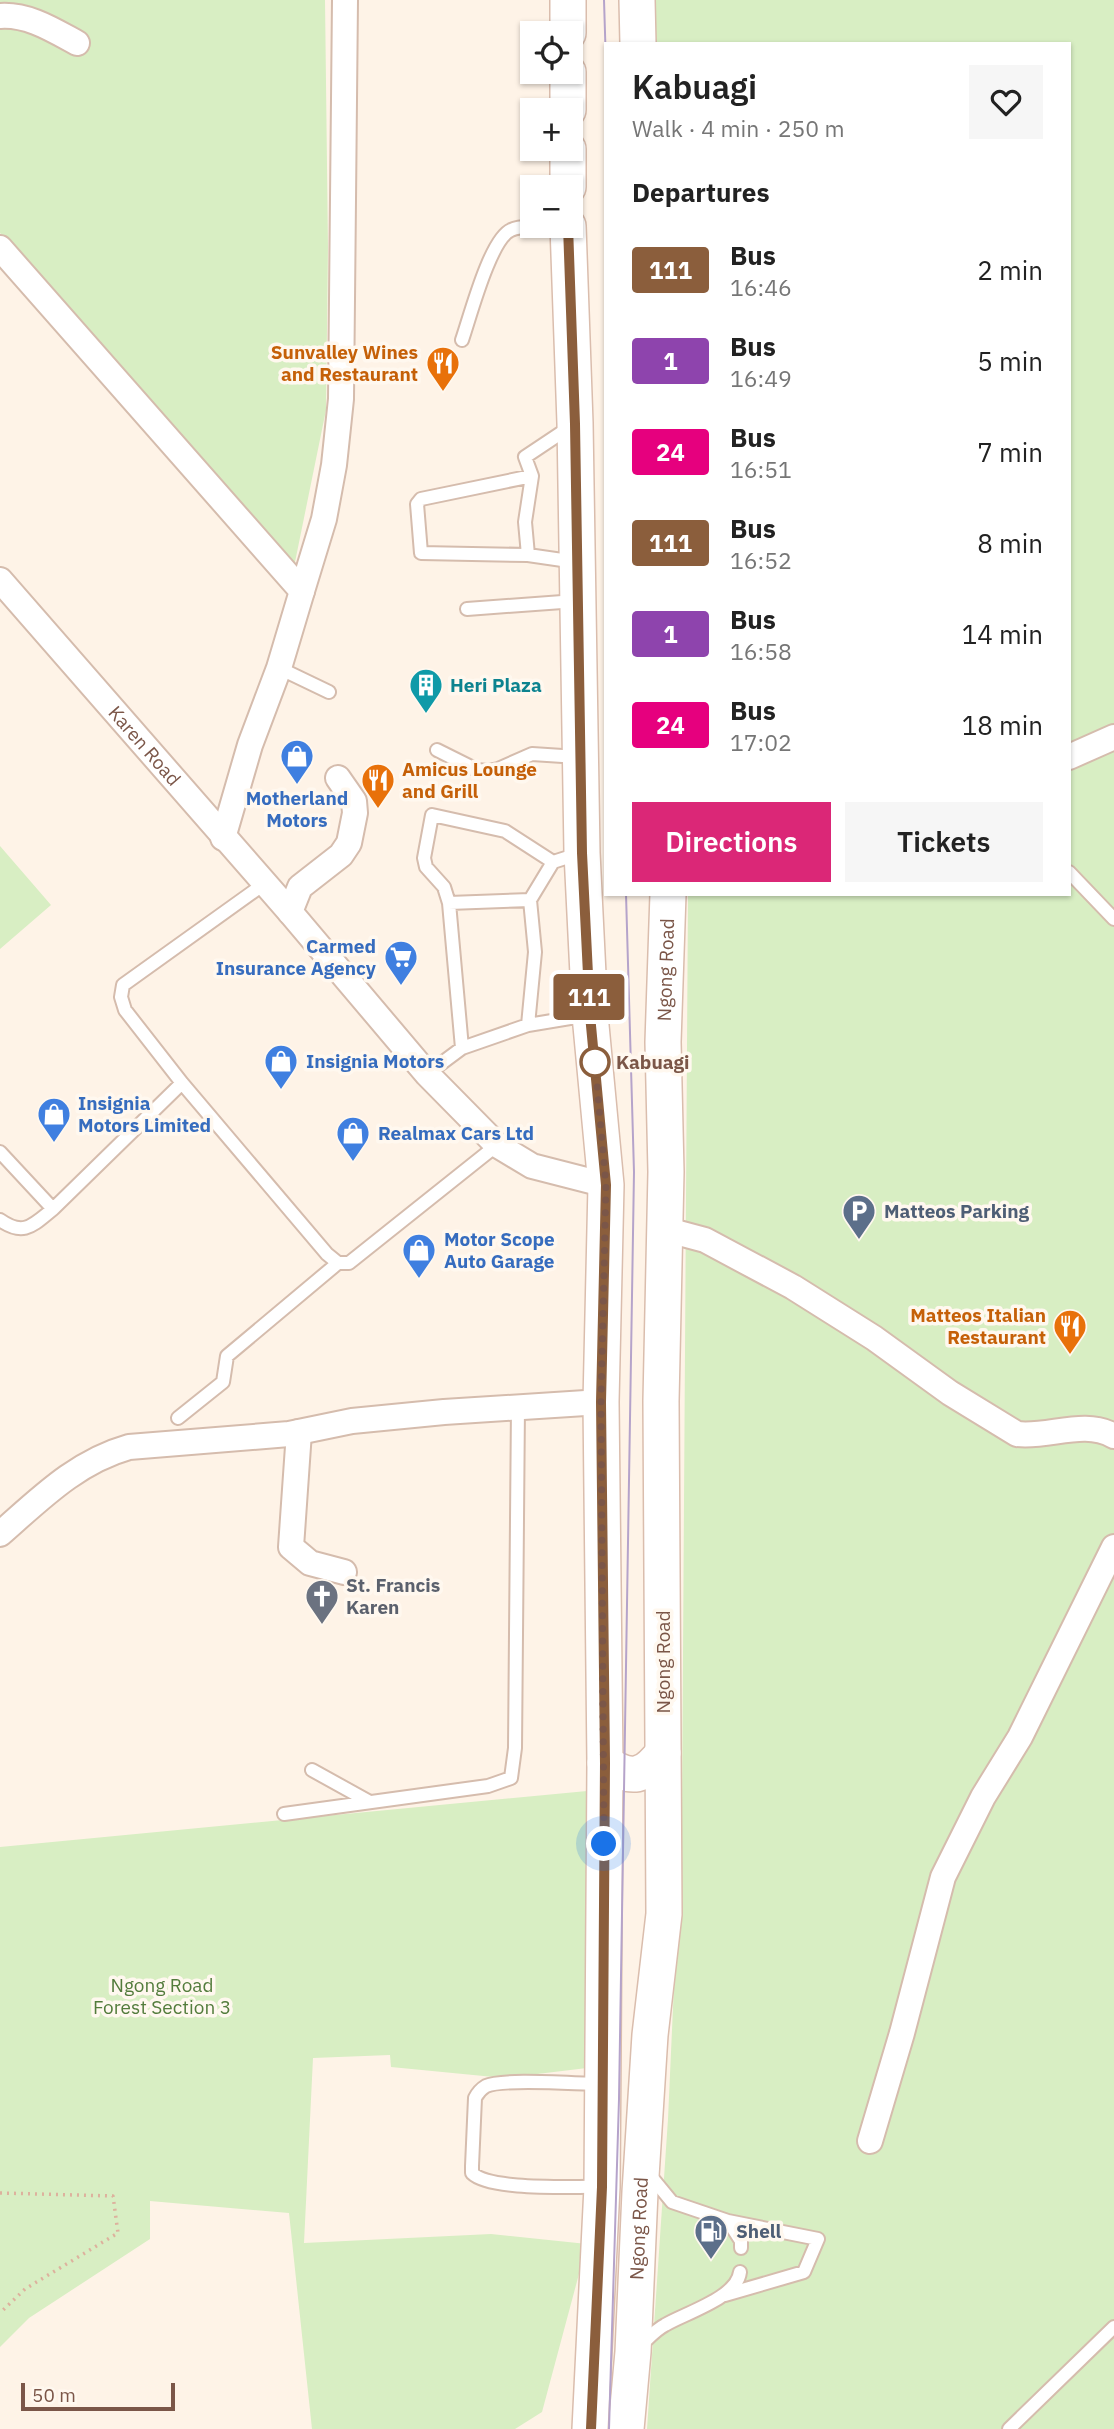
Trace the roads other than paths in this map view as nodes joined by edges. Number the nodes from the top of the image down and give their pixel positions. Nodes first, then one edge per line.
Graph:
1 (345, 0) edge
2 (568, 0) edge
3 (637, 0) edge
4 (0, 16) edge
5 (568, 21) edge
6 (638, 42) edge
7 (77, 43) dead end
8 (520, 229) edge
9 (568, 238) edge
10 (0, 248) edge
11 (462, 340) dead end
12 (575, 424) junction
13 (532, 476) junction
14 (528, 555) junction
15 (576, 562) junction
16 (0, 580) edge
17 (302, 591) junction
18 (576, 601) junction
19 (467, 609) dead end
20 (279, 668) junction
21 (330, 692) dead end
22 (1114, 737) edge
23 (437, 750) dead end
24 (1071, 756) edge
25 (582, 757) junction
26 (338, 778) dead end
27 (223, 838) junction
28 (568, 857) junction
29 (1071, 874) edge
30 (264, 884) junction
31 (668, 896) edge
32 (530, 900) junction
33 (449, 903) junction
34 (290, 912) junction
35 (1114, 919) edge
36 (590, 1015) junction
37 (527, 1025) junction
38 (462, 1048) junction
39 (427, 1074) junction
40 (182, 1083) junction
41 (497, 1145) junction
42 (0, 1152) edge
43 (606, 1185) junction
44 (53, 1209) junction
45 (0, 1220) edge
46 (664, 1228) junction
47 (338, 1263) junction
48 (601, 1402) junction
49 (518, 1406) junction
50 (178, 1418) dead end
51 (299, 1432) junction
52 (1114, 1436) edge
53 (0, 1534) edge
54 (1114, 1547) edge
55 (344, 1572) dead end
56 (663, 1752) junction
57 (605, 1763) junction
58 (312, 1770) dead end
59 (368, 1802) junction
60 (284, 1814) dead end
61 (602, 2084) junction
62 (870, 2141) dead end
63 (642, 2166) junction
64 (602, 2187) junction
65 (728, 2221) junction
66 (741, 2248) dead end
67 (740, 2272) dead end
68 (724, 2295) junction
69 (1114, 2327) edge
70 (633, 2352) junction
71 (590, 2429) edge
72 (626, 2429) edge
73 (1009, 2429) edge

1 - 17 street
2 - 5 main road
3 - 6 main road
4 - 7 street
8 - 11 lane
9 - 12 main road, Ngong Road
10 - 17 street
12 - 13 lane
12 - 15 main road, Ngong Road
13 - 14 lane
13 - 14 lane
14 - 15 lane
15 - 18 main road, Ngong Road
16 - 27 street, Karen Road
17 - 20 street
18 - 19 lane
18 - 25 main road, Ngong Road
20 - 21 lane
20 - 27 street
22 - 24 street
23 - 25 lane
25 - 28 main road, Ngong Road
26 - 34 street
27 - 30 street, Karen Road
28 - 32 lane
28 - 33 lane
28 - 36 main road, Ngong Road
29 - 35 lane
30 - 34 street, Karen Road
30 - 40 lane
31 - 46 main road, Ngong Road
32 - 33 lane
32 - 37 lane
33 - 38 lane
34 - 39 street, Karen Road
36 - 37 lane
36 - 43 main road, Ngong Road
37 - 38 lane
38 - 39 lane
39 - 41 street, Karen Road
40 - 44 lane
40 - 47 lane
41 - 43 street, Karen Road
41 - 47 lane
42 - 44 lane
43 - 48 main road, Ngong Road
44 - 45 lane
46 - 52 street
46 - 56 main road, Ngong Road
47 - 50 lane
48 - 49 street
48 - 57 main road, Ngong Road
49 - 51 street
49 - 59 lane
51 - 53 street
51 - 55 street
54 - 62 street
56 - 57 main road
56 - 63 main road, Ngong Road
57 - 61 main road, Ngong Road
58 - 59 lane
59 - 60 lane
61 - 64 main road, Ngong Road
61 - 64 lane
63 - 65 lane
63 - 70 main road, Ngong Road
64 - 71 main road, Ngong Road
65 - 66 lane
65 - 68 lane
67 - 68 lane
68 - 70 lane
69 - 73 lane
70 - 72 main road, Ngong Road

